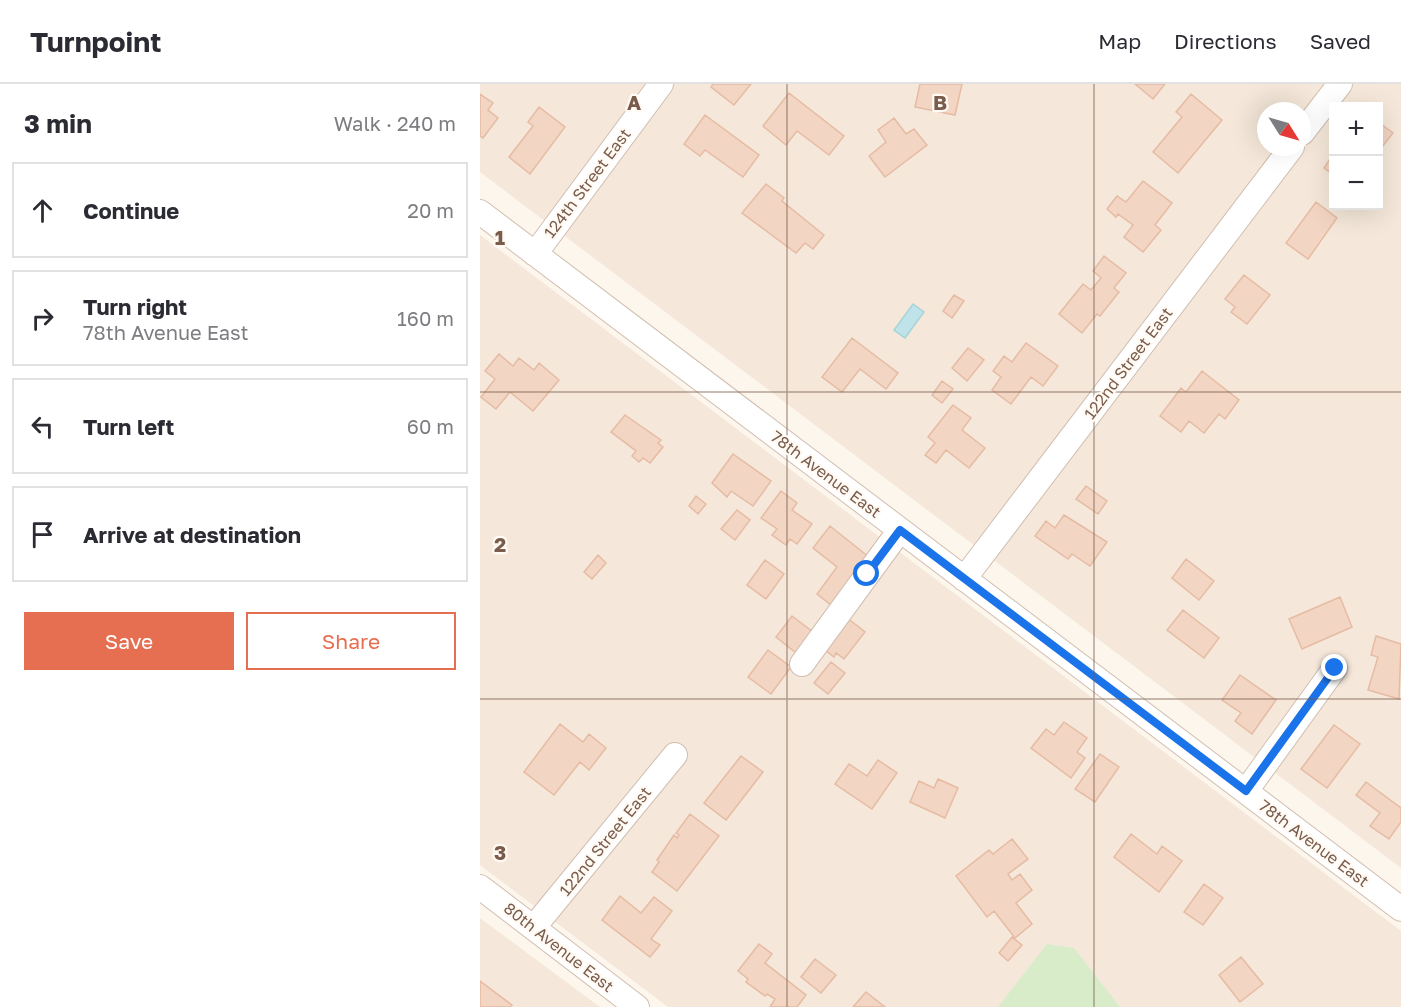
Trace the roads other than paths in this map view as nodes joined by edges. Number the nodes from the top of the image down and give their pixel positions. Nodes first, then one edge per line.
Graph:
1 (661, 84) edge
2 (1340, 84) edge
3 (1311, 122) edge
4 (1285, 156) edge
5 (480, 212) edge
6 (535, 254) junction
7 (900, 530) junction
8 (964, 579) junction
9 (802, 664) dead end
10 (1335, 668) dead end
11 (675, 755) dead end
12 (1246, 791) junction
13 (480, 887) edge
14 (1397, 898) edge
15 (534, 927) junction
16 (637, 1007) edge

1 - 6 street, 124th Street East
2 - 3 street
4 - 8 street, 122nd Street East
5 - 6 street, 78th Avenue East
6 - 7 street, 78th Avenue East
7 - 8 street, 78th Avenue East
7 - 9 street
8 - 12 street, 78th Avenue East
10 - 12 street
11 - 15 street, 122nd Street East
12 - 14 street, 78th Avenue East
13 - 15 street, 80th Avenue East
15 - 16 street, 80th Avenue East

